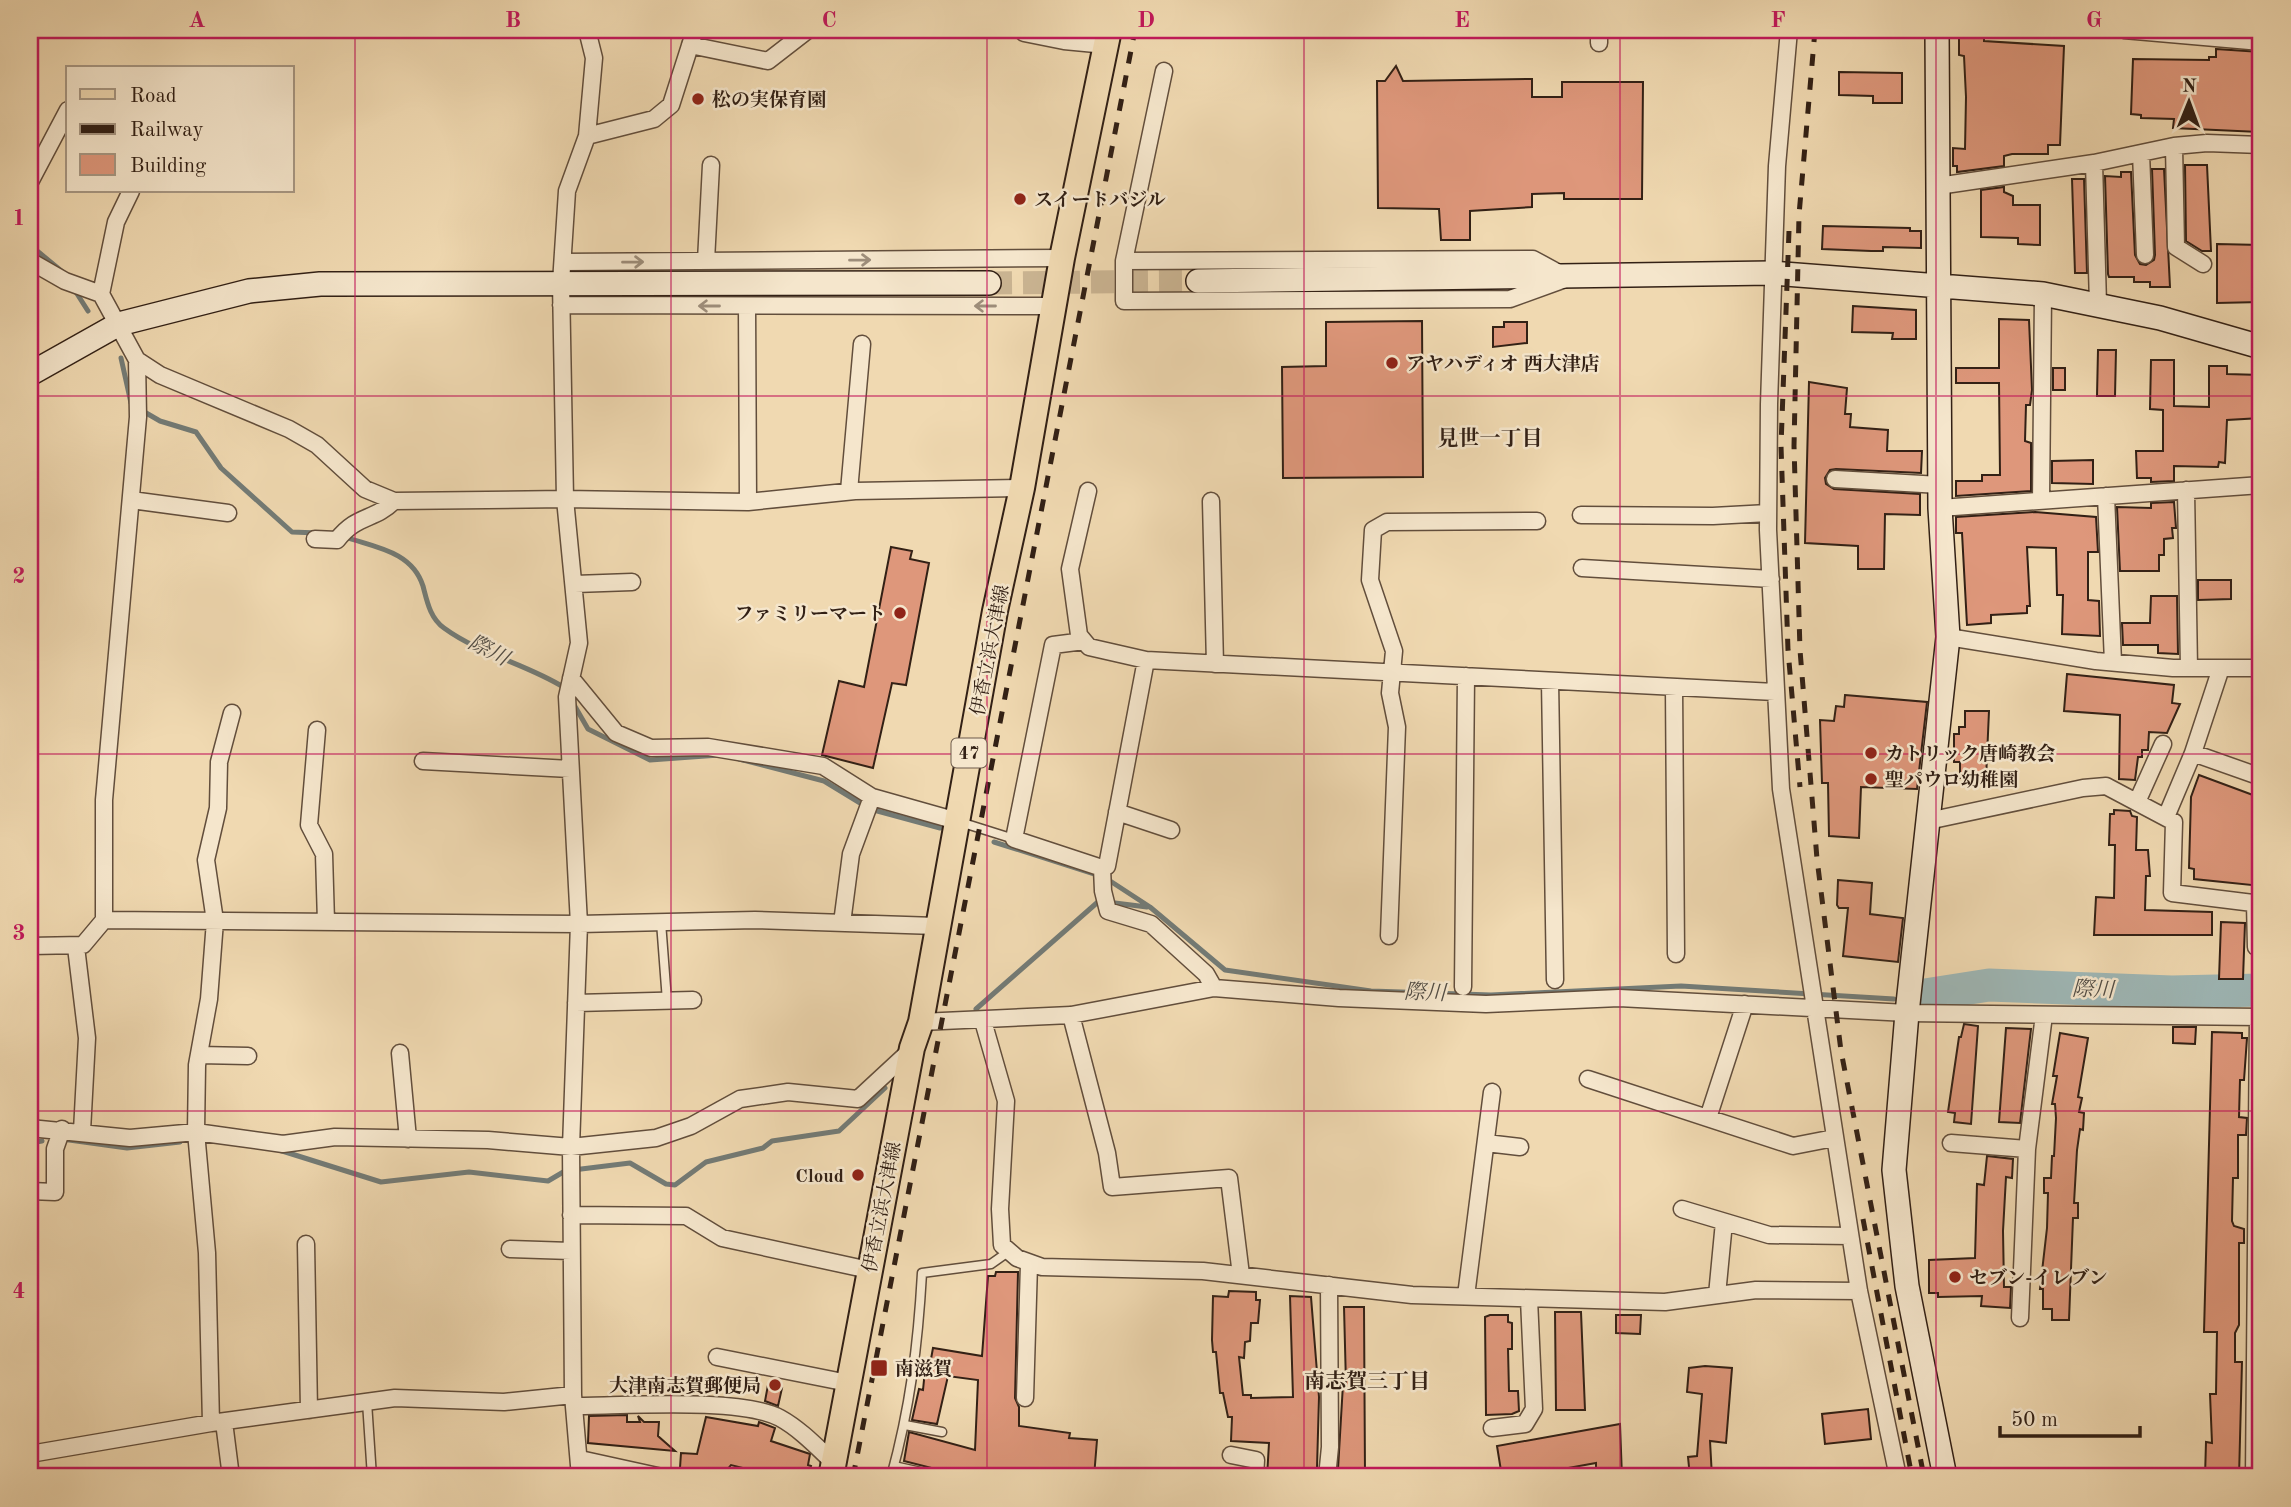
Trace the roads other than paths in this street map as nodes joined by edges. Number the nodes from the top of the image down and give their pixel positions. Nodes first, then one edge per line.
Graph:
1 (587, 30) edge
2 (808, 30) edge
3 (1024, 30) edge
4 (1789, 30) edge
5 (1937, 30) edge
6 (2124, 30) edge
7 (693, 37) edge
8 (1108, 37) edge
9 (2261, 42) edge
10 (1164, 71) dead end
11 (66, 114) edge
12 (587, 136) junction
13 (2261, 145) edge
14 (2174, 146) junction
15 (2141, 153) junction
16 (2094, 163) junction
17 (711, 165) dead end
18 (30, 182) edge
19 (1938, 186) junction
20 (131, 192) edge
21 (2145, 255) dead end
22 (1062, 258) junction
23 (30, 261) edge
24 (706, 261) junction
25 (1124, 261) junction
26 (2203, 264) dead end
27 (1772, 273) junction
28 (1568, 278) junction
29 (1198, 282) tunnel mouth
30 (989, 283) tunnel mouth
31 (562, 284) junction
32 (1937, 285) junction
33 (93, 291) junction
34 (2043, 294) junction
35 (2098, 304) junction
36 (747, 306) junction
37 (1053, 306) junction
38 (117, 325) junction
39 (862, 344) dead end
40 (2261, 347) edge
41 (137, 360) junction
42 (30, 374) edge
43 (1835, 479) dead end
44 (2261, 485) edge
45 (1022, 488) junction
46 (2186, 490) junction
47 (849, 491) junction
48 (1088, 491) dead end
49 (2106, 496) junction
50 (1940, 497) junction
51 (565, 499) junction
52 (131, 500) junction
53 (394, 501) junction
54 (1211, 501) dead end
55 (2041, 501) junction
56 (748, 502) junction
57 (228, 513) dead end
58 (1768, 513) junction
59 (1581, 515) dead end
60 (1537, 520) dead end
61 (315, 539) dead end
62 (1582, 568) dead end
63 (1771, 579) junction
64 (632, 582) dead end
65 (575, 584) junction
66 (1948, 637) junction
67 (1084, 641) junction
68 (1146, 660) junction
69 (2113, 662) junction
70 (1215, 664) junction
71 (2189, 668) junction
72 (2221, 668) junction
73 (2261, 668) edge
74 (1390, 673) junction
75 (1466, 676) junction
76 (571, 679) junction
77 (1550, 681) junction
78 (1674, 687) junction
79 (1775, 692) junction
80 (232, 713) dead end
81 (317, 730) dead end
82 (2163, 744) dead end
83 (2193, 752) junction
84 (423, 761) dead end
85 (570, 769) junction
86 (2261, 777) edge
87 (872, 798) junction
88 (2137, 802) junction
89 (1117, 812) junction
90 (2166, 817) junction
91 (957, 821) junction
92 (1928, 821) junction
93 (1171, 830) dead end
94 (1014, 839) junction
95 (1102, 869) junction
96 (2258, 903) edge
97 (104, 920) junction
98 (215, 921) junction
99 (326, 922) junction
100 (661, 922) junction
101 (842, 923) junction
102 (579, 924) junction
103 (936, 926) junction
104 (1389, 936) dead end
105 (30, 946) edge
106 (76, 947) junction
107 (2261, 947) edge
108 (1676, 954) dead end
109 (1555, 979) dead end
110 (1463, 987) dead end
111 (1214, 988) junction
112 (1811, 998) junction
113 (693, 1000) dead end
114 (667, 1001) junction
115 (576, 1003) junction
116 (1745, 1004) junction
117 (1908, 1013) junction
118 (1071, 1014) junction
119 (2044, 1015) junction
120 (2260, 1017) edge
121 (983, 1021) junction
122 (921, 1022) junction
123 (912, 1048) junction
124 (400, 1054) dead end
125 (199, 1055) junction
126 (248, 1056) dead end
127 (1588, 1079) dead end
128 (1492, 1092) dead end
129 (1709, 1118) junction
130 (30, 1128) edge
131 (62, 1129) junction
132 (82, 1131) junction
133 (196, 1132) junction
134 (1834, 1138) junction
135 (408, 1139) junction
136 (1486, 1143) junction
137 (1951, 1143) dead end
138 (1520, 1147) dead end
139 (2027, 1149) junction
140 (571, 1152) junction
141 (30, 1191) edge
142 (1682, 1209) dead end
143 (571, 1214) junction
144 (1724, 1223) junction
145 (1850, 1236) junction
146 (306, 1244) dead end
147 (510, 1249) dead end
148 (572, 1251) junction
149 (1008, 1252) junction
150 (1029, 1264) junction
151 (869, 1270) junction
152 (1241, 1275) junction
153 (1329, 1285) junction
154 (1859, 1291) junction
155 (1466, 1296) junction
156 (1717, 1296) junction
157 (1529, 1299) junction
158 (2020, 1318) dead end
159 (717, 1357) dead end
160 (848, 1383) junction
161 (1025, 1398) dead end
162 (574, 1401) junction
163 (367, 1402) junction
164 (309, 1410) junction
165 (218, 1422) junction
166 (905, 1425) junction
167 (1492, 1428) dead end
168 (942, 1432) dead end
169 (30, 1454) edge
170 (1231, 1455) dead end
171 (580, 1459) junction
172 (894, 1466) junction
173 (832, 1470) edge
174 (930, 1474) dead end
175 (231, 1477) edge
176 (372, 1477) edge
177 (580, 1477) edge
178 (662, 1477) edge
179 (891, 1477) edge
180 (1255, 1477) edge
181 (1326, 1477) edge
182 (1898, 1477) edge
183 (1945, 1477) edge
184 (2254, 1477) edge

1 - 12 street
2 - 7 street
3 - 8 street
4 - 27 street
5 - 19 street
6 - 9 street
7 - 12 street
8 - 22 main road, 伊香立浜大津線 / 47
10 - 25 street
11 - 18 street
12 - 31 street
13 - 14 street
14 - 15 street
14 - 26 street
15 - 16 street
15 - 21 street
16 - 19 street
16 - 35 street
17 - 24 street
19 - 32 street
20 - 33 street
24 -> 22 street
22 - 37 main road, 伊香立浜大津線 / 47
23 - 33 street
31 -> 24 street
25 - 28 street
25 - 28 street
27 - 28 street
27 - 32 street
27 - 58 street
28 - 29 street
30 - 31 street
36 -> 31 street
31 - 38 street
31 - 51 street
32 - 34 street
32 - 50 street
33 - 38 street
34 - 35 street
34 - 55 street
35 - 40 street
37 -> 36 street
36 - 56 street
37 - 45 main road, 伊香立浜大津線 / 47
38 - 41 street
38 - 42 street
39 - 47 street
41 - 52 street
41 - 53 street
43 - 50 street
44 - 46 street
45 - 47 street
45 - 91 main road, 伊香立浜大津線 / 47
46 - 49 street
46 - 71 street
47 - 56 street
48 - 67 street
49 - 55 street
49 - 69 street
50 - 55 street
50 - 66 street
51 - 53 street
51 - 56 street
51 - 65 street
52 - 57 street
52 - 97 street
53 - 61 street
54 - 70 street
58 - 59 street
58 - 63 street
60 - 74 street
62 - 63 street
63 - 79 street
64 - 65 street
65 - 76 street
66 - 69 street
66 - 92 street
67 - 68 street
67 - 94 street
68 - 70 street
68 - 89 street
69 - 71 street
70 - 74 street
71 - 72 street
72 - 73 street
72 - 83 street
74 - 75 street
74 - 104 street
75 - 77 street
75 - 110 street
76 - 85 street
76 - 87 street
77 - 78 street
77 - 109 street
78 - 79 street
78 - 108 street
79 - 112 street
80 - 98 street
81 - 99 street
82 - 88 street
83 - 86 street
83 - 90 street
84 - 85 street
85 - 102 street
87 - 91 street
87 - 101 street
88 - 90 street
88 - 92 street
89 - 93 street
89 - 95 street
90 - 96 street
91 - 94 lane
91 - 103 main road, 伊香立浜大津線 / 47
92 - 117 street
94 - 95 street
95 - 111 street
96 - 107 street
97 - 98 street
97 - 106 street
98 - 99 street
98 - 125 street
99 - 102 street
100 - 101 street
100 - 102 street
100 - 114 lane
101 - 103 street
102 - 115 street
103 - 122 main road, 伊香立浜大津線 / 47
105 - 106 street
106 - 132 street
111 - 116 street
111 - 118 street
112 - 116 street
112 - 117 street
112 - 134 street
113 - 114 street
114 - 115 street
115 - 140 street
116 - 129 street
117 - 119 street
117 - 183 street
118 - 121 street
118 - 152 street
119 - 120 street
119 - 139 street
120 - 184 street
121 - 122 street
121 - 149 street
122 - 123 main road, 伊香立浜大津線 / 47
123 - 140 street
123 - 151 main road, 伊香立浜大津線 / 47
124 - 135 street
125 - 126 street
125 - 133 street
127 - 129 street
128 - 136 street
129 - 134 street
130 - 131 street
131 - 132 street
131 - 141 street
132 - 133 street
133 - 135 street
133 - 165 street
134 - 145 street
135 - 140 street
136 - 138 street
136 - 155 street
137 - 139 street
139 - 158 street
140 - 143 street
142 - 144 street
143 - 148 street
143 - 151 street
144 - 145 street
144 - 156 street
145 - 154 street
146 - 164 street
147 - 148 street
148 - 162 street
149 - 150 street
149 - 166 lane
150 - 152 street
150 - 161 street
151 - 160 main road, 伊香立浜大津線 / 47
152 - 153 street
153 - 155 street
153 - 181 street
154 - 156 street
154 - 182 street
155 - 157 street
156 - 157 street
157 - 167 street
159 - 160 street
160 - 173 main road, 伊香立浜大津線 / 47
162 - 163 street
162 - 171 street
162 - 173 street
163 - 164 street
163 - 176 lane
164 - 165 street
165 - 169 street
165 - 175 street
166 - 168 lane
166 - 172 lane
170 - 180 street
171 - 177 street
171 - 178 street
172 - 174 lane
172 - 179 lane

